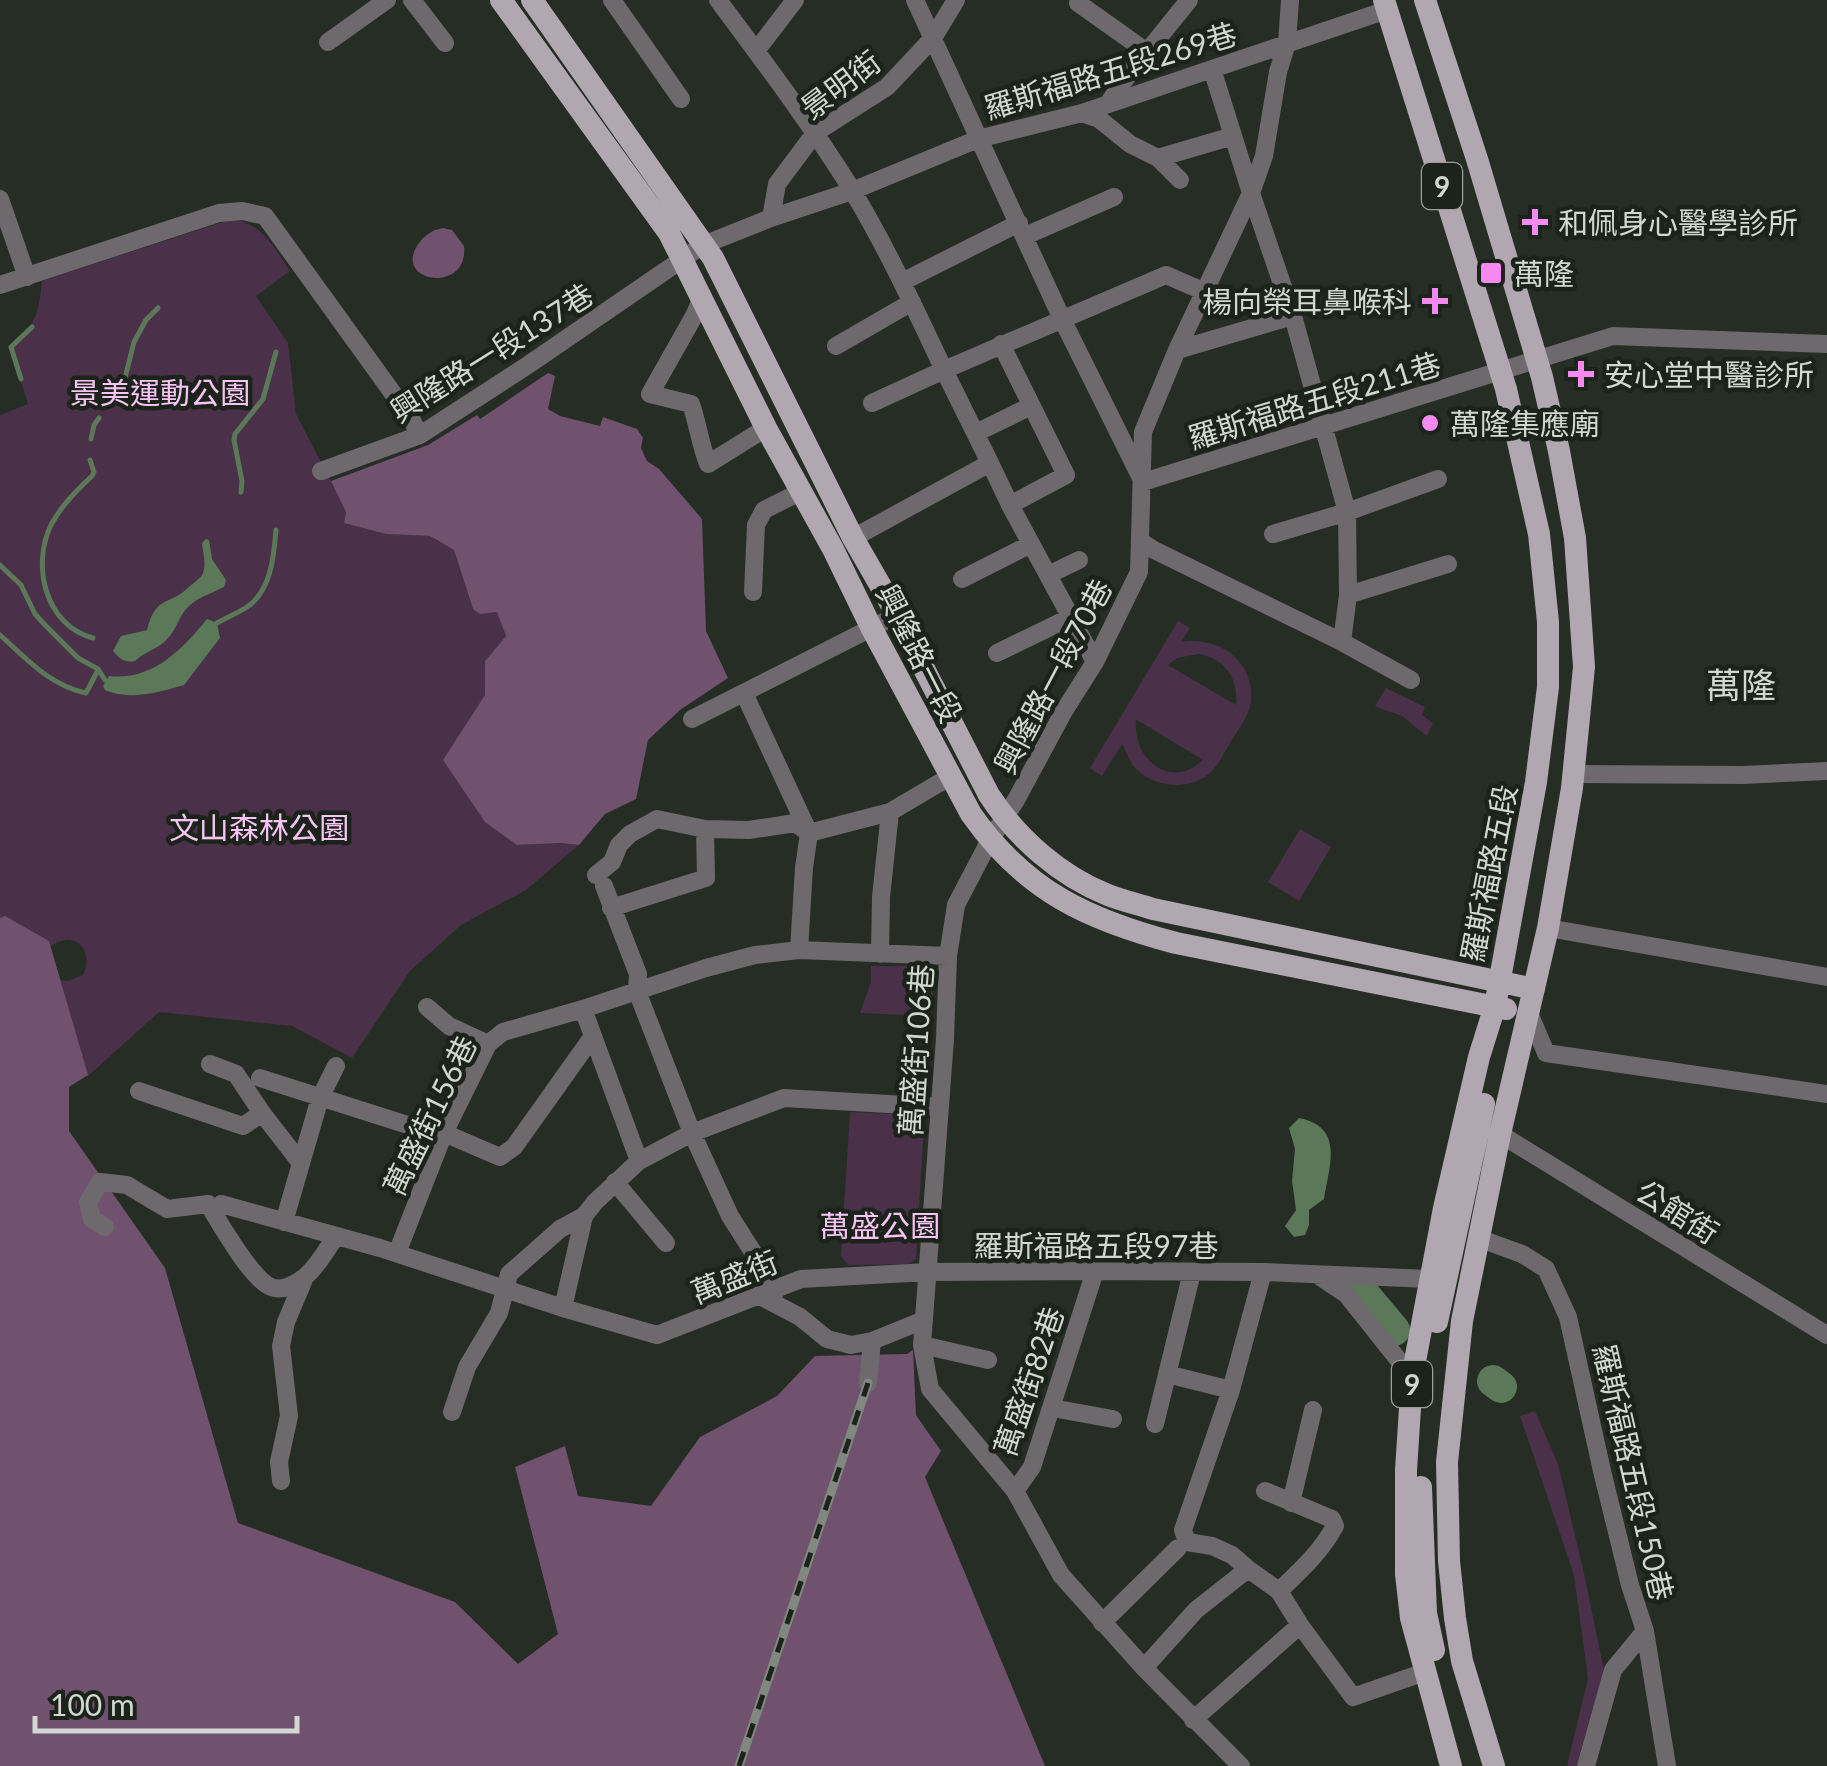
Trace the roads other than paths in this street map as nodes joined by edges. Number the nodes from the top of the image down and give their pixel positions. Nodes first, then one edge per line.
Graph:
1 (387, 0) edge
2 (412, 0) edge
3 (501, 0) edge
4 (532, 0) edge
5 (612, 0) edge
6 (718, 0) edge
7 (795, 0) edge
8 (915, 0) edge
9 (956, 0) edge
10 (1189, 0) edge
11 (1290, 0) edge
12 (1426, 0) edge
13 (1078, 3) dead end
14 (1386, 5) edge
15 (933, 38) junction
16 (328, 42) dead end
17 (444, 42) dead end
18 (1287, 44) junction
19 (756, 51) junction
20 (1147, 52) junction
21 (1212, 69) junction
22 (681, 99) dead end
23 (1108, 104) junction
24 (1082, 113) junction
25 (816, 133) junction
26 (1233, 136) junction
27 (978, 139) junction
28 (1158, 158) junction
29 (1180, 180) dead end
30 (852, 191) junction
31 (1250, 193) junction
32 (1114, 197) dead end
33 (0, 199) edge
34 (771, 218) junction
35 (1022, 229) junction
36 (703, 245) junction
37 (682, 261) junction
38 (28, 277) junction
39 (902, 282) junction
40 (0, 285) edge
41 (1203, 291) junction
42 (701, 300) junction
43 (912, 302) junction
44 (1293, 316) junction
45 (1062, 319) junction
46 (1001, 344) junction
47 (1827, 344) edge
48 (836, 346) dead end
49 (1176, 350) junction
50 (1536, 358) junction
51 (944, 370) junction
52 (1501, 371) junction
53 (872, 403) dead end
54 (1031, 406) junction
55 (1324, 425) junction
56 (766, 428) junction
57 (976, 434) junction
58 (420, 435) junction
59 (990, 464) junction
60 (321, 471) dead end
61 (1438, 479) dead end
62 (1143, 482) junction
63 (800, 492) junction
64 (1010, 505) junction
65 (1346, 512) junction
66 (1274, 534) dead end
67 (853, 538) junction
68 (1140, 541) junction
69 (1031, 544) junction
70 (1079, 560) dead end
71 (1448, 564) dead end
72 (1048, 575) junction
73 (962, 579) dead end
74 (753, 592) dead end
75 (1348, 595) junction
76 (896, 615) junction
77 (1071, 617) junction
78 (871, 627) junction
79 (1342, 642) junction
80 (997, 653) dead end
81 (1095, 662) junction
82 (1411, 680) dead end
83 (744, 693) junction
84 (692, 718) dead end
85 (1827, 771) edge
86 (1573, 774) junction
87 (951, 776) junction
88 (890, 812) junction
89 (1005, 819) junction
90 (705, 829) junction
91 (809, 833) junction
92 (990, 840) junction
93 (611, 908) junction
94 (1548, 928) junction
95 (798, 950) junction
96 (880, 954) junction
97 (948, 956) junction
98 (1827, 978) edge
99 (1498, 982) junction
100 (1534, 989) junction
101 (637, 991) junction
102 (427, 1006) dead end
103 (1495, 1006) junction
104 (583, 1009) junction
105 (1529, 1014) junction
106 (593, 1036) junction
107 (488, 1044) junction
108 (210, 1064) dead end
109 (336, 1066) dead end
110 (260, 1078) dead end
111 (138, 1091) dead end
112 (1827, 1094) edge
113 (320, 1098) junction
114 (940, 1107) junction
115 (262, 1113) junction
116 (414, 1127) dead end
117 (444, 1133) junction
118 (692, 1133) junction
119 (1500, 1134) junction
120 (640, 1161) junction
121 (300, 1162) junction
122 (615, 1182) junction
123 (222, 1204) dead end
124 (584, 1216) junction
125 (284, 1222) junction
126 (105, 1228) dead end
127 (336, 1236) junction
128 (1478, 1238) junction
129 (666, 1243) dead end
130 (397, 1253) junction
131 (928, 1272) junction
132 (1192, 1272) junction
133 (1264, 1272) junction
134 (1319, 1276) junction
135 (305, 1277) junction
136 (1091, 1278) junction
137 (1429, 1279) junction
138 (506, 1290) junction
139 (768, 1293) junction
140 (563, 1308) junction
141 (924, 1320) junction
142 (1827, 1335) edge
143 (872, 1341) junction
144 (922, 1345) junction
145 (988, 1360) dead end
146 (1167, 1374) junction
147 (1412, 1377) junction
148 (868, 1383) dead end
149 (1231, 1390) junction
150 (1052, 1408) junction
151 (1313, 1410) dead end
152 (452, 1412) dead end
153 (1114, 1419) dead end
154 (1155, 1424) dead end
155 (282, 1481) dead end
156 (1015, 1491) junction
157 (1265, 1491) dead end
158 (1291, 1503) junction
159 (1182, 1545) junction
160 (1248, 1569) junction
161 (1280, 1591) junction
162 (1102, 1623) junction
163 (1300, 1625) junction
164 (1645, 1631) junction
165 (1144, 1668) junction
166 (1425, 1672) junction
167 (1194, 1720) junction
168 (1240, 1766) edge
169 (1451, 1766) edge
170 (1466, 1766) edge
171 (1494, 1766) edge
172 (1586, 1766) edge
173 (1666, 1766) edge

1 - 16 street
2 - 17 street
3 - 37 main road, 興隆路一段
4 - 36 main road, 興隆路一段
5 - 22 street
6 - 19 street
7 - 19 street
8 - 15 street
9 - 15 street, 景明街
10 - 20 street
11 - 18 street, 興隆路一段70巷
12 - 50 main road, 9
13 - 20 street
14 - 18 street, 羅斯福路五段269巷
14 - 52 main road, 羅斯福路五段 / 9
15 - 25 street, 景明街
15 - 27 street
18 - 21 street, 羅斯福路五段269巷
18 - 31 street, 興隆路一段70巷
19 - 25 street
20 - 23 street
21 - 23 street, 羅斯福路五段269巷
21 - 26 street
23 - 24 street, 羅斯福路五段269巷
24 - 27 street, 羅斯福路五段269巷
24 - 28 street
25 - 30 street
25 - 34 street, 景明街
26 - 28 street
26 - 31 street
27 - 30 street, 羅斯福路五段269巷
27 - 35 street
28 - 29 street
30 - 34 street
30 - 39 street
31 - 41 street, 興隆路一段70巷
31 - 44 street
32 - 35 street
33 - 38 street
34 - 36 street
35 - 39 street
35 - 45 street
36 - 37 street
36 - 67 main road, 興隆路一段
37 - 42 main road, 興隆路一段
37 - 58 street, 興隆路一段137巷
38 - 40 street
38 - 58 street
39 - 43 street
41 - 45 street
41 - 49 street, 興隆路一段70巷
42 - 56 main road, 興隆路一段
42 - 56 street
43 - 48 street
43 - 51 street
44 - 49 street
44 - 55 street
45 - 46 street
45 - 62 street
46 - 51 street
46 - 54 street
47 - 50 street, 羅斯福路五段211巷
49 - 62 street, 興隆路一段70巷
50 - 52 street, 羅斯福路五段211巷
50 - 86 main road, 9
51 - 53 street
51 - 57 street
52 - 55 street, 羅斯福路五段211巷
52 - 99 main road, 羅斯福路五段 / 9
54 - 57 street
54 - 64 street
55 - 62 street, 羅斯福路五段211巷
55 - 65 street
56 - 63 main road, 興隆路一段
57 - 59 street
58 - 60 street, 興隆路一段137巷
59 - 64 street
59 - 67 street
61 - 65 street
62 - 68 street, 興隆路一段70巷
63 - 74 street
63 - 78 main road, 興隆路一段
64 - 69 street
65 - 66 street
65 - 75 street
67 - 76 main road, 興隆路一段
68 - 79 street
68 - 81 street, 興隆路一段70巷
69 - 72 street
69 - 73 street
70 - 72 street
71 - 75 street
72 - 77 street
75 - 79 street
76 - 78 street
76 - 89 main road, 興隆路一段
77 - 80 street
77 - 81 street
78 - 83 street
78 - 87 main road, 興隆路一段
79 - 82 street
81 - 89 street, 興隆路一段70巷
83 - 84 street
83 - 91 street
85 - 86 street
86 - 94 main road, 9
87 - 88 street
87 - 92 main road, 興隆路一段
88 - 91 street
88 - 96 street
89 - 92 street, 興隆路一段70巷
89 - 99 main road, 興隆路一段
90 - 91 street
90 - 93 street
90 - 93 street
91 - 95 street
92 - 97 street, 萬盛街106巷
92 - 103 main road, 興隆路一段
93 - 101 street
94 - 98 street
94 - 100 main road, 9
95 - 96 street, 萬盛街156巷
95 - 101 street, 萬盛街156巷
96 - 97 street, 萬盛街156巷
97 - 114 street, 萬盛街106巷
99 - 100 main road, 興隆路一段
99 - 103 main road, 羅斯福路五段 / 9
100 - 105 main road, 9
101 - 104 street, 萬盛街156巷
101 - 118 street
102 - 107 street
103 - 105 main road, 興隆路一段
103 - 137 main road, 羅斯福路五段 / 9
103 - 170 main road, 9
104 - 106 street
104 - 107 street, 萬盛街156巷
105 - 112 street
105 - 119 main road, 9
106 - 117 street
106 - 120 street
107 - 117 street, 萬盛街156巷
108 - 115 street
109 - 113 street
110 - 113 street
111 - 115 street
113 - 116 street
113 - 121 street
114 - 118 street
114 - 131 street, 萬盛街106巷
115 - 121 street
117 - 130 street, 萬盛街156巷
118 - 120 street
118 - 139 street
119 - 128 main road, 9
119 - 142 street, 公館街
120 - 122 street
121 - 125 street
122 - 124 street
122 - 129 street
123 - 125 street, 萬盛街
124 - 138 street
124 - 140 street
125 - 127 street, 萬盛街
126 - 135 street
127 - 130 street, 萬盛街
127 - 135 street
128 - 164 street, 羅斯福路五段150巷
128 - 171 main road, 9
130 - 138 street, 萬盛街
131 - 136 street, 羅斯福路五段97巷
131 - 139 street, 萬盛街
131 - 141 street
132 - 133 street, 羅斯福路五段97巷
132 - 136 street, 羅斯福路五段97巷
132 - 146 street
133 - 134 street, 羅斯福路五段97巷
133 - 149 street
134 - 137 street, 羅斯福路五段97巷
134 - 147 street
135 - 155 street
136 - 150 street, 萬盛街82巷
137 - 147 main road, 羅斯福路五段 / 9
138 - 140 street, 萬盛街
138 - 152 street
139 - 140 street, 萬盛街
139 - 143 street
141 - 143 street
141 - 144 street
143 - 148 street
144 - 145 street
144 - 156 street
146 - 149 street
146 - 154 street
147 - 166 main road, 羅斯福路五段 / 9
149 - 159 street
150 - 153 street
150 - 156 street, 萬盛街82巷
151 - 158 street
156 - 162 street
157 - 158 street
158 - 161 street
159 - 160 street
159 - 162 street
160 - 161 street
160 - 165 street
161 - 163 street
162 - 165 street
163 - 166 street
163 - 167 street
164 - 172 street
164 - 173 street, 羅斯福路五段150巷
165 - 167 street
166 - 169 main road, 羅斯福路五段 / 9
167 - 168 street

